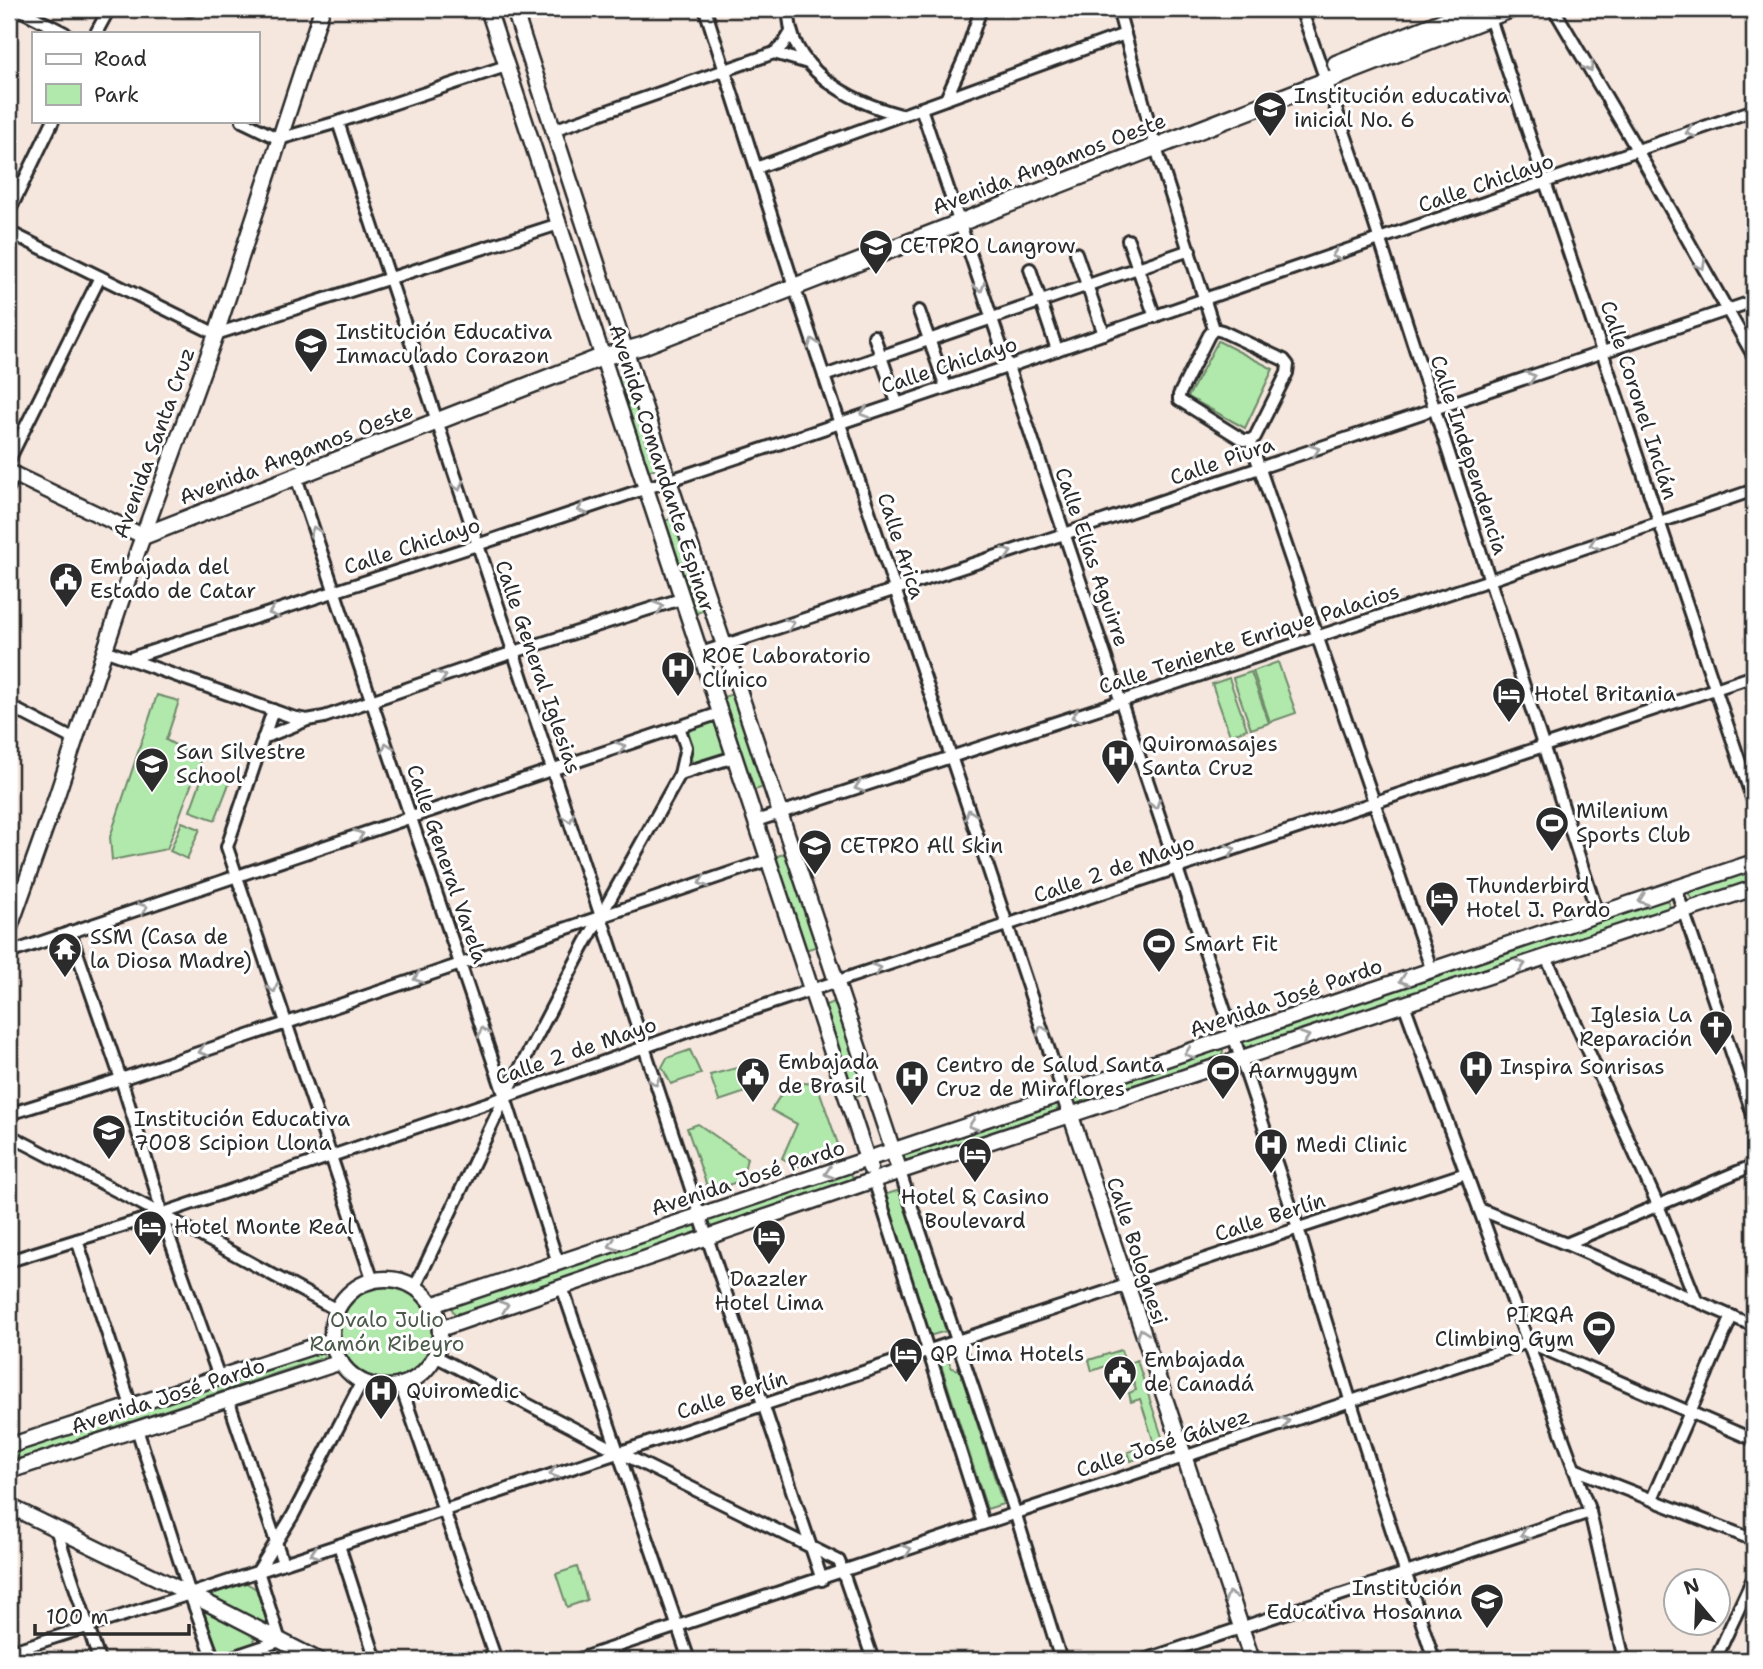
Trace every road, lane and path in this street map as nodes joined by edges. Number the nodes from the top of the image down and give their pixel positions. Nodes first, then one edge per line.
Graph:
1 (18, 9) edge
2 (109, 9) edge
3 (322, 9) edge
4 (488, 9) edge
5 (514, 9) edge
6 (705, 9) edge
7 (789, 9) edge
8 (981, 9) edge
9 (1118, 9) edge
10 (1301, 9) edge
11 (1474, 9) edge
12 (1511, 9) edge
13 (1554, 9) edge
14 (1489, 13) edge
15 (63, 32) edge
16 (97, 32) edge
17 (791, 32) junction
18 (1125, 34) junction
19 (774, 53) junction
20 (808, 62) junction
21 (506, 66) junction
22 (726, 70) junction
23 (1324, 75) junction
24 (946, 99) junction
25 (921, 108) junction
26 (1754, 110) edge
27 (901, 115) junction
28 (53, 122) edge
29 (244, 122) edge
30 (338, 122) junction
31 (553, 130) junction
32 (279, 139) junction
33 (1154, 140) junction
34 (1637, 150) junction
35 (756, 168) junction
36 (567, 172) junction
37 (544, 180) junction
38 (1547, 182) junction
39 (9, 212) edge
40 (957, 217) junction
41 (559, 224) junction
42 (9, 232) edge
43 (1128, 240) dead end
44 (1380, 240) junction
45 (1190, 250) junction
46 (1076, 253) dead end
47 (1138, 268) junction
48 (1030, 269) dead end
49 (100, 277) junction
50 (389, 279) junction
51 (792, 282) junction
52 (1087, 286) junction
53 (1206, 299) junction
54 (1041, 301) junction
55 (1754, 301) edge
56 (919, 311) dead end
57 (1726, 311) junction
58 (1155, 317) junction
59 (991, 318) junction
60 (1214, 330) junction
61 (216, 334) junction
62 (1104, 334) junction
63 (874, 336) dead end
64 (929, 340) junction
65 (625, 347) junction
66 (1057, 350) junction
67 (1604, 354) junction
68 (881, 356) junction
69 (602, 357) junction
70 (1754, 357) edge
71 (1007, 367) junction
72 (824, 376) junction
73 (946, 387) junction
74 (897, 403) junction
75 (1433, 410) junction
76 (438, 421) junction
77 (839, 422) junction
78 (1250, 440) junction
79 (1260, 469) junction
80 (10, 473) edge
81 (296, 477) junction
82 (670, 480) junction
83 (646, 487) junction
84 (1754, 490) edge
85 (1658, 522) junction
86 (1064, 534) junction
87 (143, 536) junction
88 (477, 545) junction
89 (1490, 579) junction
90 (895, 589) junction
91 (335, 592) junction
92 (684, 598) junction
93 (1317, 636) junction
94 (726, 645) junction
95 (104, 650) junction
96 (154, 651) junction
97 (514, 652) junction
98 (701, 653) junction
99 (131, 658) junction
100 (149, 665) junction
101 (1754, 676) edge
102 (1714, 689) junction
103 (372, 700) junction
104 (1121, 701) junction
105 (9, 706) edge
106 (273, 710) junction
107 (720, 713) junction
108 (307, 720) junction
109 (679, 727) junction
110 (263, 738) junction
111 (75, 740) junction
112 (1545, 746) junction
113 (734, 757) junction
114 (951, 757) junction
115 (553, 769) junction
116 (680, 774) junction
117 (1375, 803) junction
118 (1754, 804) edge
119 (782, 813) junction
120 (411, 817) junction
121 (756, 821) junction
122 (768, 860) junction
123 (1754, 862) edge
124 (1177, 868) junction
125 (235, 877) junction
126 (1754, 888) edge
127 (1675, 889) junction
128 (612, 895) junction
129 (620, 911) junction
130 (1684, 912) junction
131 (1598, 915) junction
132 (601, 917) junction
133 (1007, 925) junction
134 (9, 930) edge
135 (70, 932) junction
136 (610, 945) junction
137 (583, 948) junction
138 (9, 953) edge
139 (1546, 957) junction
140 (460, 964) junction
141 (1432, 971) junction
142 (838, 982) junction
143 (812, 991) junction
144 (1404, 1004) junction
145 (285, 1023) junction
146 (1234, 1037) junction
147 (644, 1048) junction
148 (1241, 1059) junction
149 (121, 1079) junction
150 (1064, 1095) junction
151 (505, 1097) junction
152 (487, 1103) junction
153 (9, 1114) edge
154 (497, 1114) junction
155 (1071, 1116) junction
156 (1754, 1118) edge
157 (9, 1135) edge
158 (894, 1152) junction
159 (331, 1156) junction
160 (868, 1160) junction
161 (1754, 1165) edge
162 (900, 1172) junction
163 (1466, 1173) junction
164 (874, 1180) junction
165 (1658, 1205) junction
166 (1479, 1209) junction
167 (161, 1214) junction
168 (699, 1216) junction
169 (1298, 1228) junction
170 (707, 1237) junction
171 (77, 1240) junction
172 (1566, 1244) junction
173 (9, 1261) edge
174 (558, 1264) junction
175 (373, 1281) junction
176 (1126, 1286) junction
177 (415, 1287) junction
178 (562, 1287) junction
179 (1696, 1300) junction
180 (432, 1305) junction
181 (338, 1310) junction
182 (1732, 1316) junction
183 (1754, 1326) edge
184 (440, 1329) junction
185 (333, 1340) junction
186 (958, 1341) junction
187 (1528, 1342) junction
188 (928, 1351) junction
189 (435, 1356) junction
190 (341, 1362) junction
191 (219, 1377) junction
192 (362, 1381) junction
193 (400, 1384) junction
194 (228, 1399) junction
195 (1349, 1401) junction
196 (763, 1405) junction
197 (131, 1406) junction
198 (1690, 1413) junction
199 (137, 1429) junction
200 (1754, 1440) edge
201 (9, 1446) edge
202 (619, 1452) junction
203 (1184, 1456) junction
204 (1574, 1469) junction
205 (9, 1471) edge
206 (1652, 1499) junction
207 (9, 1506) edge
208 (445, 1510) junction
209 (1015, 1512) junction
210 (1590, 1512) junction
211 (983, 1523) junction
212 (56, 1529) junction
213 (803, 1538) junction
214 (1754, 1540) edge
215 (276, 1543) junction
216 (339, 1545) junction
217 (812, 1548) junction
218 (283, 1563) junction
219 (258, 1571) junction
220 (843, 1573) junction
221 (1407, 1573) junction
222 (1754, 1576) edge
223 (822, 1580) junction
224 (190, 1594) junction
225 (88, 1627) junction
226 (678, 1627) junction
227 (1241, 1628) junction
228 (281, 1641) junction
229 (9, 1651) edge
230 (99, 1660) edge
231 (214, 1660) edge
232 (223, 1660) edge
233 (318, 1660) edge
234 (376, 1660) edge
235 (496, 1660) edge
236 (576, 1660) edge
237 (689, 1660) edge
238 (873, 1660) edge
239 (1061, 1660) edge
240 (1144, 1660) edge
241 (1252, 1660) edge
242 (1434, 1660) edge
243 (1624, 1660) edge
244 (1715, 1660) edge

1 - 15 street
2 - 16 street
3 - 32 main road, Avenida Santa Cruz
4 - 21 main road, Avenida Comandante Espinar
5 - 31 main road, Avenida Comandante Espinar
6 - 22 street, Calle Arica
7 - 17 street
8 - 24 street
9 - 18 street
10 - 23 street, Calle Independencia
11 - 23 main road, Avenida Angamos Oeste
12 - 14 main road, Avenida Angamos Oeste
13 -> 34 street
14 - 23 main road, Avenida Angamos Oeste
14 - 38 street, Calle Coronel Inclán
17 - 19 street
17 - 20 street
18 - 24 street
18 - 33 street
19 - 20 street
19 - 22 street
20 - 27 street
21 - 30 street
21 - 37 main road, Avenida Comandante Espinar
22 - 31 street
22 - 35 street, Calle Arica
23 - 33 main road, Avenida Angamos Oeste
23 - 44 street, Calle Independencia
24 - 25 street
25 - 27 street
25 - 40 street, Calle Elías Aguirre
26 -> 34 street, Calle Chiclayo
27 - 35 street
28 - 39 street
29 - 32 street
30 - 32 street
30 - 50 street, Calle General Iglesias
31 - 36 main road, Avenida Comandante Espinar
32 - 61 main road, Avenida Santa Cruz
33 - 40 main road, Avenida Angamos Oeste
33 - 45 street
34 - 38 street, Calle Chiclayo
34 -> 57 street
35 - 51 street, Calle Arica
36 - 37 main road
36 - 65 main road, Avenida Comandante Espinar
37 - 41 main road, Avenida Comandante Espinar
38 - 44 street, Calle Chiclayo
38 - 67 street, Calle Coronel Inclán
40 - 51 main road, Avenida Angamos Oeste
40 -> 59 street, Calle Elías Aguirre
41 - 50 street
41 - 69 main road, Avenida Comandante Espinar
42 - 49 street
43 - 47 street
44 -> 53 street, Calle Chiclayo
44 - 75 street, Calle Independencia
45 - 47 street
45 - 53 street
46 - 52 street
47 - 52 street
47 - 58 street
48 - 54 street
49 - 61 street
49 - 80 street
50 - 61 street
50 - 76 street, Calle General Iglesias
51 - 65 main road, Avenida Angamos Oeste
72 -> 51 street, Calle Arica
52 - 54 street
52 - 62 street
53 - 58 street, Calle Chiclayo
53 - 60 street
54 - 59 street
54 - 66 street
55 - 57 street, Calle Piura
56 - 64 street
57 - 67 street, Calle Piura
57 - 70 street
58 - 62 street, Calle Chiclayo
59 - 64 street
59 - 71 street, Calle Elías Aguirre
60 - 78 street
60 - 78 street
61 - 87 main road, Avenida Santa Cruz
62 - 66 street, Calle Chiclayo
63 - 68 street
64 - 68 street
64 - 73 street
65 - 69 main road, Avenida Angamos Oeste
65 - 82 main road, Avenida Comandante Espinar
66 - 71 street, Calle Chiclayo
75 -> 67 street, Calle Piura
67 - 85 street, Calle Coronel Inclán
68 - 72 street
68 - 74 street
69 - 76 main road, Avenida Angamos Oeste
69 - 83 main road, Avenida Comandante Espinar
71 - 73 street, Calle Chiclayo
71 - 86 street, Calle Elías Aguirre
72 - 77 street, Calle Arica
73 - 74 street, Calle Chiclayo
74 -> 77 street, Calle Chiclayo
79 -> 75 street, Calle Piura
75 - 89 street, Calle Independencia
76 - 81 main road, Avenida Angamos Oeste
76 -> 88 street, Calle General Iglesias
77 - 82 street, Calle Chiclayo
77 - 90 street, Calle Arica
78 - 79 street
79 - 86 street, Calle Piura
79 - 93 street
80 - 87 main road
81 - 87 main road, Avenida Angamos Oeste
91 -> 81 street, Calle General Varela
82 - 83 street, Calle Chiclayo
82 - 94 main road, Avenida Comandante Espinar
83 -> 88 street, Calle Chiclayo
83 - 92 main road, Avenida Comandante Espinar
84 - 85 street, Calle Teniente Enrique Palacios
85 -> 89 street, Calle Teniente Enrique Palacios
85 - 102 street, Calle Coronel Inclán
90 -> 86 street, Calle Piura
86 - 104 street, Calle Elías Aguirre
87 - 95 main road, Avenida Santa Cruz
88 - 91 street, Calle Chiclayo
88 - 97 street, Calle General Iglesias
89 - 93 street, Calle Teniente Enrique Palacios
89 - 112 street, Calle Independencia
94 -> 90 street, Calle Piura
90 - 114 street, Calle Arica
91 -> 96 street, Calle Chiclayo
91 - 103 street, Calle General Varela
97 -> 92 street
92 - 98 main road, Avenida Comandante Espinar
93 - 104 street, Calle Teniente Enrique Palacios
93 - 117 street
94 - 98 street, Calle Piura
94 - 119 main road, Avenida Comandante Espinar
95 - 99 street
95 - 111 main road, Avenida Santa Cruz
96 - 99 street, Calle Chiclayo
96 - 100 street
103 -> 97 street
97 - 115 street, Calle General Iglesias
98 - 107 main road, Avenida Comandante Espinar
99 - 100 street
100 - 106 street
101 - 102 street, Calle 2 de Mayo
102 - 112 street, Calle 2 de Mayo
102 - 118 street, Calle Coronel Inclán
103 - 108 street
120 -> 103 street, Calle General Varela
104 -> 114 street, Calle Teniente Enrique Palacios
104 -> 124 street, Calle Elías Aguirre
105 - 111 street
106 - 108 street
106 - 110 street
107 - 109 street
107 - 113 main road, Avenida Comandante Espinar
108 - 110 street
115 -> 109 street
109 - 116 street
110 - 125 street
111 - 134 main road, Avenida Santa Cruz
112 - 117 street, Calle 2 de Mayo
112 - 131 street, Calle Independencia
113 - 116 street
113 - 121 main road, Avenida Comandante Espinar
114 -> 119 street, Calle Teniente Enrique Palacios
133 -> 114 street, Calle Arica
115 - 120 street
115 -> 132 street, Calle General Iglesias
116 - 128 street
124 -> 117 street, Calle 2 de Mayo
117 - 141 street
119 - 121 street, Calle Teniente Enrique Palacios
119 - 142 main road, Avenida Comandante Espinar
125 -> 120 street
120 - 140 street, Calle General Varela
121 - 122 main road, Avenida Comandante Espinar
122 -> 129 street
122 - 143 main road, Avenida Comandante Espinar
123 - 127 main road, Avenida José Pardo
124 - 133 street, Calle 2 de Mayo
124 - 146 street, Calle Elías Aguirre
135 -> 125 street
125 -> 145 street
126 - 130 main road, Avenida José Pardo
127 - 130 street
127 -> 131 main road, Avenida José Pardo
128 - 129 street
128 - 132 street
129 - 132 street
130 - 139 main road, Avenida José Pardo
130 - 156 street
131 - 141 main road, Avenida José Pardo
132 - 136 street, Calle General Iglesias
132 - 137 street
132 - 140 street
142 -> 133 street, Calle 2 de Mayo
150 -> 133 street, Calle Arica
135 - 138 street
135 - 149 street
136 - 137 street
136 - 147 street, Calle General Iglesias
137 - 151 street
144 -> 139 main road, Avenida José Pardo
139 - 165 street
140 -> 145 street
151 -> 140 street, Calle General Varela
141 -> 146 main road, Avenida José Pardo
142 - 143 street, Calle 2 de Mayo
142 - 158 main road, Avenida Comandante Espinar
143 - 147 street, Calle 2 de Mayo
143 - 160 main road, Avenida Comandante Espinar
148 -> 144 main road, Avenida José Pardo
144 - 163 street
145 -> 149 street
145 - 159 street
146 - 148 street, Calle Elías Aguirre
146 -> 150 main road, Avenida José Pardo
147 - 151 street, Calle 2 de Mayo
147 -> 168 street, Calle General Iglesias
148 - 155 main road, Avenida José Pardo
148 - 169 street, Calle Elías Aguirre
149 - 153 street
149 - 167 street
150 - 155 main road, Calle Bolognesi
150 -> 158 main road, Avenida José Pardo
151 - 152 street, Calle 2 de Mayo
151 - 154 street
151 - 174 street, Calle General Varela
152 - 154 street, Calle 2 de Mayo
152 - 159 street, Calle 2 de Mayo
154 - 177 street
155 - 162 main road, Avenida José Pardo
155 - 176 main road, Calle Bolognesi
157 - 167 street
158 - 160 main road, Avenida José Pardo
158 - 162 main road, Avenida Comandante Espinar
159 - 167 street, Calle 2 de Mayo
159 - 175 street
160 - 164 main road, Avenida Comandante Espinar
160 -> 168 main road, Avenida José Pardo
161 - 165 street
162 - 164 main road, Avenida José Pardo
162 - 186 street
163 - 166 street
163 - 169 street, Calle Berlín
164 - 170 main road, Avenida José Pardo
164 - 188 street
165 - 172 street
165 - 179 street
166 - 172 street
166 - 187 street
167 - 171 street, Calle 2 de Mayo
167 - 181 street
167 - 191 street
168 - 170 street, Calle General Iglesias
168 -> 174 main road, Avenida José Pardo
169 - 176 street, Calle Berlín
169 - 195 street, Calle Elías Aguirre
170 - 178 main road, Avenida José Pardo
170 - 196 street, Calle General Iglesias
171 - 173 street, Calle 2 de Mayo
171 - 197 street
172 - 179 street
174 - 180 main road, Avenida José Pardo
175 - 177 main road
175 - 181 main road
176 - 186 street, Calle Berlín
203 -> 176 main road, Calle Bolognesi
177 - 180 main road
184 -> 178 main road, Avenida José Pardo
178 - 202 street
179 - 182 street
180 - 184 main road
181 - 185 main road
182 - 183 street
182 - 198 street
184 - 189 main road
185 - 190 main road
185 - 191 main road, Avenida José Pardo
186 - 188 street, Calle Berlín
186 - 209 street
187 - 195 street, Calle José Gálvez
187 - 198 street
187 - 204 street
188 - 196 street, Calle Berlín
188 - 211 street
189 - 193 main road
189 - 202 street
190 - 192 main road
190 - 194 main road, Avenida José Pardo
191 - 197 main road, Avenida José Pardo
192 - 193 main road
192 - 215 street
193 - 208 street
194 - 199 main road, Avenida José Pardo
194 - 215 street
203 -> 195 street, Calle José Gálvez
195 - 221 street, Calle Elías Aguirre
196 - 202 street, Calle Berlín
196 - 213 street, Calle General Iglesias
197 - 201 main road, Avenida José Pardo
198 - 200 street
198 - 206 street
199 - 205 main road, Avenida José Pardo
199 - 224 street
202 -> 208 street, Calle Berlín
202 - 213 street
202 - 226 street
203 - 209 street, Calle José Gálvez
227 -> 203 main road, Calle Bolognesi
204 - 206 street
204 - 210 street
206 - 214 street
207 - 212 main road
208 - 216 street, Calle Berlín
208 - 235 street
209 - 211 street, Calle José Gálvez
209 - 239 street
210 -> 221 street
210 - 243 street
220 -> 211 street, Calle José Gálvez
212 - 224 main road
212 - 225 street
213 - 217 street, Calle General Iglesias
215 - 218 street
215 - 219 street
216 -> 218 street, Calle Berlín
216 - 234 street
217 - 220 street
217 - 223 street, Calle General Iglesias
218 - 219 street, Calle Berlín
219 - 224 street, Calle Berlín
219 - 228 street
220 - 223 street, Calle José Gálvez
220 - 238 street
221 - 227 street
221 - 242 street, Calle Elías Aguirre
222 - 244 street
223 - 226 street, Calle José Gálvez
224 - 225 street, Calle Berlín
224 - 228 main road
224 - 231 street
225 - 229 street, Calle Berlín
225 - 230 street
226 - 236 street, Calle José Gálvez
226 - 237 street
227 - 240 street
227 - 241 main road, Calle Bolognesi
228 - 232 street
228 - 233 main road

